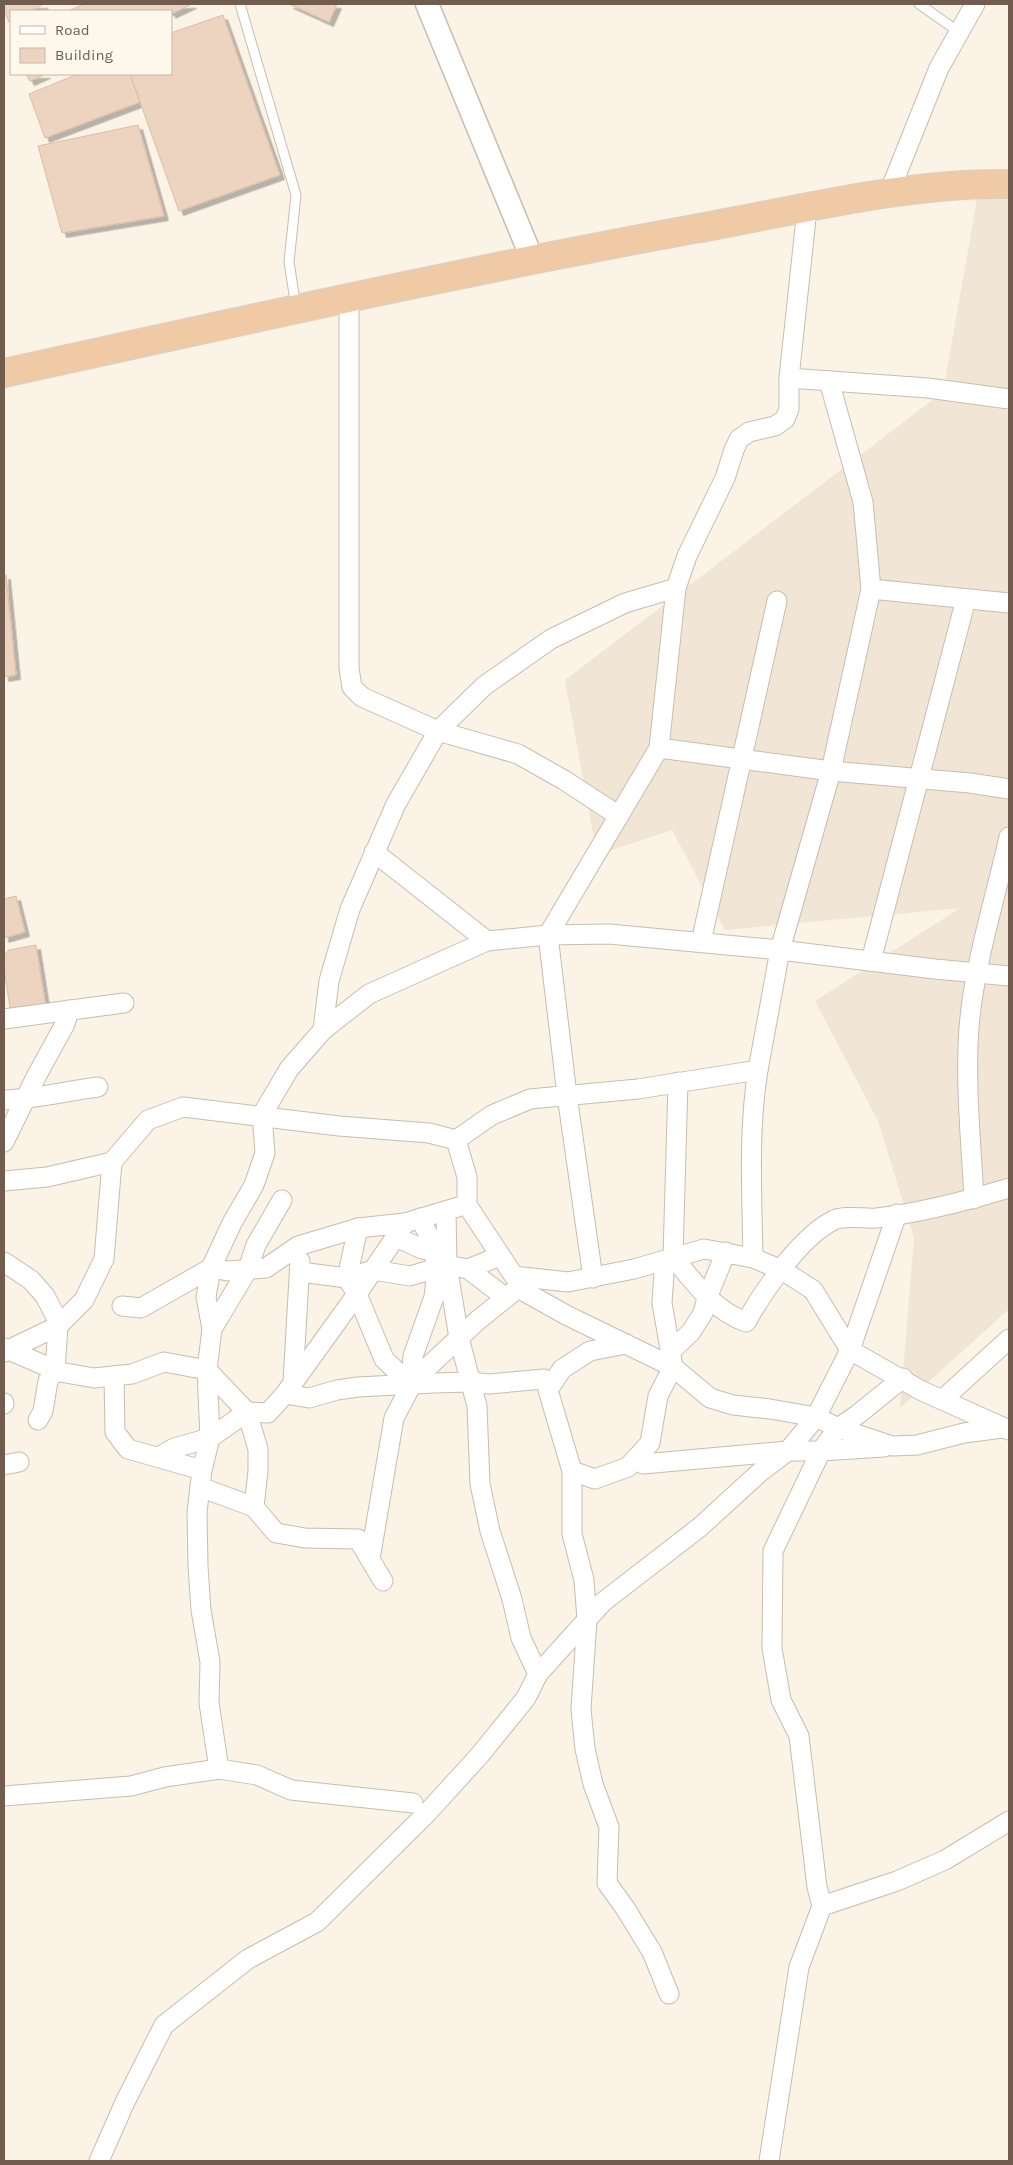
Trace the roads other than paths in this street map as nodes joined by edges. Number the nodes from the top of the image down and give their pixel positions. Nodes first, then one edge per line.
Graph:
1 (240, 4) edge
2 (427, 4) edge
3 (919, 4) edge
4 (975, 4) edge
5 (959, 32) junction
6 (1009, 184) edge
7 (889, 193) junction
8 (807, 208) junction
9 (533, 260) junction
10 (349, 299) junction
11 (296, 310) junction
12 (4, 373) edge
13 (789, 378) junction
14 (829, 381) junction
15 (1009, 399) edge
16 (676, 588) junction
17 (871, 589) junction
18 (966, 599) junction
19 (777, 601) dead end
20 (1009, 603) edge
21 (438, 731) junction
22 (659, 748) junction
23 (741, 759) junction
24 (831, 771) junction
25 (920, 778) junction
26 (1009, 789) edge
27 (619, 816) junction
28 (1009, 837) edge
29 (374, 852) junction
30 (548, 935) junction
31 (487, 941) junction
32 (701, 942) junction
33 (780, 950) junction
34 (871, 961) junction
35 (978, 973) junction
36 (1009, 976) edge
37 (124, 1003) dead end
38 (69, 1010) junction
39 (4, 1019) edge
40 (323, 1030) junction
41 (758, 1070) junction
42 (678, 1082) junction
43 (98, 1087) dead end
44 (567, 1095) junction
45 (25, 1099) junction
46 (4, 1100) edge
47 (262, 1115) junction
48 (456, 1140) junction
49 (4, 1142) edge
50 (112, 1162) junction
51 (4, 1181) edge
52 (1009, 1188) edge
53 (974, 1199) junction
54 (282, 1200) dead end
55 (466, 1205) junction
56 (446, 1211) junction
57 (897, 1214) junction
58 (407, 1226) junction
59 (358, 1228) junction
60 (298, 1246) junction
61 (726, 1252) junction
62 (500, 1256) junction
63 (753, 1258) junction
64 (4, 1262) edge
65 (439, 1262) junction
66 (669, 1265) junction
67 (211, 1268) junction
68 (248, 1269) junction
69 (468, 1269) junction
70 (373, 1270) junction
71 (782, 1270) junction
72 (300, 1272) junction
73 (593, 1278) junction
74 (352, 1286) junction
75 (506, 1298) junction
76 (707, 1298) junction
77 (122, 1306) dead end
78 (58, 1326) junction
79 (212, 1329) junction
80 (460, 1338) junction
81 (1009, 1339) edge
82 (626, 1344) junction
83 (6, 1350) edge
84 (850, 1350) junction
85 (672, 1359) junction
86 (55, 1370) junction
87 (206, 1370) junction
88 (114, 1376) junction
89 (903, 1378) junction
90 (544, 1379) dead end
91 (470, 1382) junction
92 (411, 1385) junction
93 (289, 1388) junction
94 (942, 1400) junction
95 (247, 1412) junction
96 (816, 1417) junction
97 (38, 1420) dead end
98 (838, 1428) junction
99 (1006, 1429) edge
100 (210, 1438) junction
101 (892, 1446) junction
102 (788, 1451) junction
103 (821, 1451) junction
104 (158, 1457) junction
105 (643, 1464) dead end
106 (572, 1471) junction
107 (201, 1478) junction
108 (254, 1508) junction
109 (370, 1559) junction
110 (383, 1581) dead end
111 (587, 1620) junction
112 (538, 1674) junction
113 (219, 1769) junction
114 (4, 1796) edge
115 (413, 1803) dead end
116 (1009, 1821) edge
117 (822, 1906) junction
118 (669, 1994) dead end
119 (99, 2161) edge
120 (769, 2161) edge

1 - 11 lane
2 - 9 street
3 - 5 lane
4 - 5 street
5 - 7 street
6 - 7 highway
7 - 8 highway
8 - 9 highway
8 - 13 street
9 - 10 highway
10 - 11 highway
10 - 21 street
11 - 12 highway
13 - 14 street
13 - 16 street
14 - 15 street
14 - 17 street
16 - 21 street
16 - 22 street
17 - 18 street
17 - 24 street
18 - 20 street
18 - 25 street
19 - 23 street
21 - 27 street
21 - 29 street
22 - 23 street
22 - 27 street
23 - 24 street
23 - 32 street
24 - 25 street
24 - 33 street
25 - 26 street
25 - 34 street
27 - 30 street
28 - 35 street
29 - 31 street
29 - 40 street
30 - 31 street
30 - 32 street
30 - 44 street
31 - 40 street
32 - 33 street
33 - 34 street
33 - 41 street
34 - 35 street
35 - 36 street
35 - 53 street
37 - 38 street
38 - 39 street
38 - 45 street
40 - 47 street
41 - 42 street
41 - 63 street
42 - 44 street
42 - 66 street
43 - 45 street
44 - 48 street
44 - 73 street
45 - 46 street
45 - 49 street
47 - 48 street
47 - 50 street
47 - 67 street
48 - 55 street
50 - 51 street
50 - 78 street
52 - 53 street
53 - 57 street
54 - 68 street
55 - 56 street
55 - 62 street
56 - 58 street
56 - 65 street
57 - 71 street
57 - 84 street
58 - 59 street
58 - 65 street
58 - 65 street
58 - 70 street
59 - 60 street
59 - 74 street
60 - 68 street
60 - 72 street
61 - 63 street
61 - 66 street
61 - 76 street
62 - 69 street
62 - 73 street
63 - 71 street
64 - 78 street
65 - 69 street
65 - 70 street
65 - 80 street
65 - 92 street
66 - 73 street
66 - 76 street
66 - 85 street
67 - 68 street
67 - 77 street
67 - 79 street
68 - 79 street
69 - 75 street
70 - 74 street
71 - 76 street
71 - 84 street
72 - 74 street
72 - 93 street
74 - 92 street
74 - 93 street
75 - 80 street
75 - 82 street
76 - 85 street
78 - 83 street
78 - 86 street
79 - 87 street
80 - 91 street
80 - 92 street
81 - 94 street
82 - 85 street
82 - 106 street
83 - 86 street
84 - 89 street
84 - 96 street
85 - 96 street
85 - 106 street
86 - 88 street
86 - 97 street
87 - 88 street
87 - 95 street
87 - 100 street
88 - 104 street
89 - 94 street
89 - 98 street
90 - 91 street
91 - 92 street
91 - 112 street
92 - 93 street
92 - 109 street
93 - 95 street
94 - 99 street
95 - 100 street
95 - 108 street
96 - 98 street
96 - 102 street
98 - 101 street
98 - 103 street
99 - 101 street
100 - 104 street
100 - 107 street
101 - 103 street
102 - 103 street
102 - 105 street
102 - 111 street
103 - 117 street
104 - 107 street
106 - 111 street
107 - 108 street
107 - 113 street
108 - 109 street
109 - 110 street
111 - 112 street
111 - 118 street
112 - 119 street
113 - 114 street
113 - 115 street
116 - 117 street
117 - 120 street

